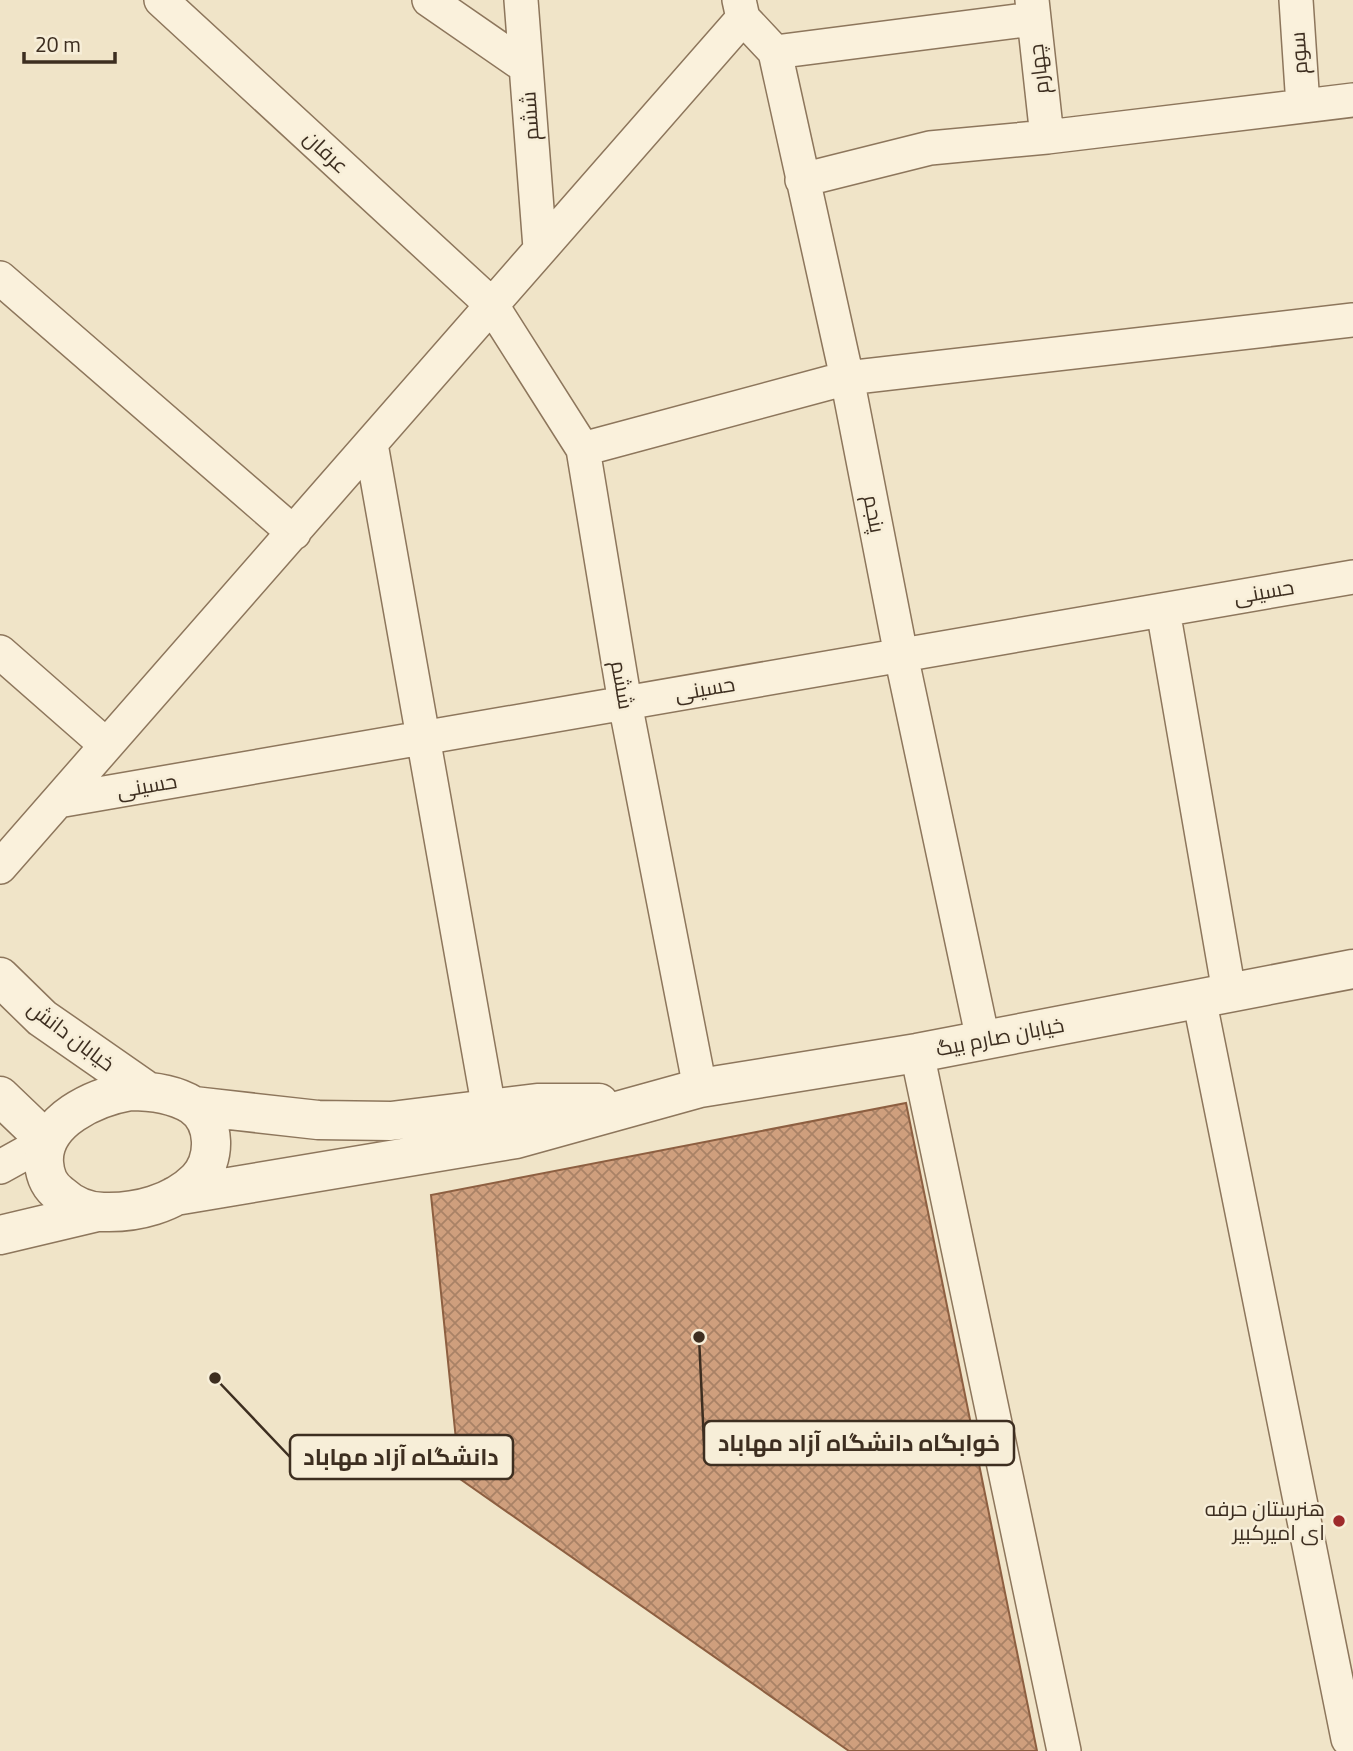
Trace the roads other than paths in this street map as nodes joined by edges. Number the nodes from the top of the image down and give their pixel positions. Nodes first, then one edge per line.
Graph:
1 (161, 0) edge
2 (429, 0) edge
3 (521, 0) edge
4 (1296, 0) edge
5 (741, 9) edge
6 (1033, 9) edge
7 (775, 52) junction
8 (526, 66) junction
9 (1353, 100) edge
10 (1303, 106) junction
11 (1047, 137) junction
12 (802, 180) junction
13 (540, 248) junction
14 (0, 278) edge
15 (491, 304) junction
16 (1353, 320) edge
17 (847, 378) junction
18 (371, 444) junction
19 (583, 449) junction
20 (294, 533) junction
21 (1353, 577) edge
22 (1163, 610) junction
23 (0, 652) edge
24 (901, 655) junction
25 (625, 703) junction
26 (423, 738) junction
27 (106, 745) junction
28 (58, 801) junction
29 (0, 867) edge
30 (1353, 969) edge
31 (0, 977) edge
32 (1214, 995) junction
33 (983, 1040) junction
34 (917, 1053) junction
35 (700, 1088) junction
36 (146, 1091) junction
37 (0, 1096) edge
38 (646, 1103) junction
39 (194, 1106) junction
40 (489, 1109) junction
41 (47, 1141) junction
42 (0, 1167) edge
43 (175, 1196) junction
44 (97, 1212) junction
45 (0, 1235) edge
46 (1348, 1739) dead end
47 (1064, 1751) edge

1 - 15 street, عرفان
2 - 8 street, ششم
3 - 8 street, ششم
4 - 10 street, سوم
5 - 7 street
5 - 13 street
6 - 7 street
6 - 11 street, چهارم
7 - 12 street, پنجم
8 - 13 street, ششم
9 - 10 street
10 - 11 street
11 - 12 street
12 - 17 street, پنجم
13 - 15 street
14 - 20 street
15 - 18 street
15 - 19 street, ششم
16 - 17 street
17 - 19 street
17 - 24 street, پنجم
18 - 20 street
18 - 26 street
19 - 25 street, ششم
20 - 27 street
21 - 22 street, حسینی
22 - 24 street, حسینی
22 - 32 street
23 - 27 street
24 - 25 street, حسینی
24 - 33 street, پنجم
25 - 26 street, حسینی
25 - 35 street, ششم
26 - 28 street, حسینی
26 - 40 street
27 - 28 street
28 - 29 street
30 - 32 street, خیابان صارم بیگ
31 - 36 street, خیابان دانش
32 - 33 street, خیابان صارم بیگ
32 - 46 street
33 - 34 street, خیابان صارم بیگ
34 - 35 street, خیابان صارم بیگ
34 - 47 street
35 - 38 street, خیابان صارم بیگ
36 - 39 street
36 - 41 street
37 - 41 street
38 - 40 street
38 - 43 street, خیابان صارم بیگ
39 - 40 street
39 - 43 street
41 - 42 street
41 - 44 street
43 - 44 street
44 - 45 street

